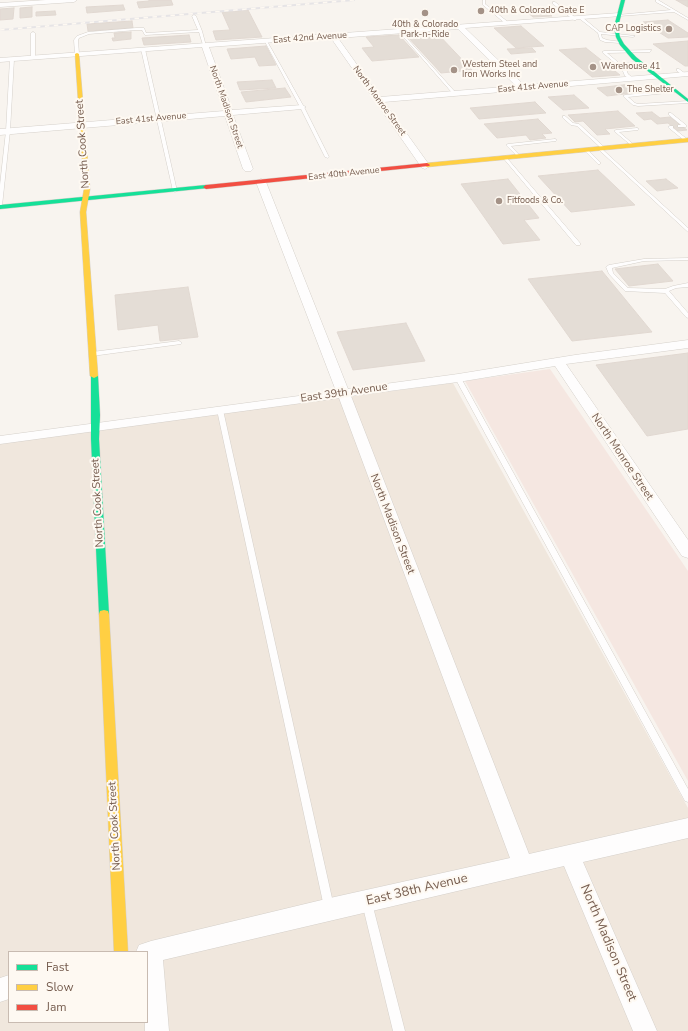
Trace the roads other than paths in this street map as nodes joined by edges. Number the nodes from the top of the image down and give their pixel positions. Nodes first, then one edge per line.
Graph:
1 (74, 0) edge
2 (484, 0) edge
3 (623, 0) edge
4 (657, 1) edge
5 (14, 2) edge
6 (554, 3) dead end
7 (0, 5) edge
8 (674, 11) junction
9 (619, 15) junction
10 (194, 16) dead end
11 (578, 18) junction
12 (688, 19) edge
13 (507, 23) junction
14 (458, 25) junction
15 (396, 29) junction
16 (200, 30) junction
17 (33, 33) dead end
18 (599, 33) junction
19 (333, 36) junction
20 (633, 36) dead end
21 (619, 39) junction
22 (266, 41) junction
23 (204, 45) junction
24 (143, 49) junction
25 (626, 51) junction
26 (650, 51) dead end
27 (77, 54) junction
28 (33, 57) junction
29 (12, 59) junction
30 (0, 60) edge
31 (640, 63) junction
32 (618, 64) junction
33 (684, 73) edge
34 (657, 77) junction
35 (632, 79) junction
36 (522, 88) junction
37 (675, 91) junction
38 (455, 94) junction
39 (378, 100) junction
40 (688, 101) edge
41 (302, 107) junction
42 (228, 113) junction
43 (670, 114) dead end
44 (564, 117) dead end
45 (159, 119) junction
46 (82, 125) junction
47 (680, 126) dead end
48 (672, 127) dead end
49 (637, 129) dead end
50 (4, 132) edge
51 (555, 140) dead end
52 (687, 140) edge
53 (632, 145) junction
54 (601, 148) junction
55 (586, 150) junction
56 (327, 157) dead end
57 (519, 157) junction
58 (505, 158) junction
59 (599, 163) dead end
60 (425, 166) junction
61 (248, 169) dead end
62 (261, 182) junction
63 (175, 191) junction
64 (85, 200) junction
65 (0, 206) edge
66 (688, 231) edge
67 (578, 244) dead end
68 (688, 259) edge
69 (688, 285) edge
70 (666, 292) junction
71 (688, 316) edge
72 (179, 342) dead end
73 (688, 344) edge
74 (92, 354) junction
75 (558, 362) junction
76 (458, 378) junction
77 (343, 393) junction
78 (220, 410) junction
79 (95, 427) junction
80 (0, 440) edge
81 (688, 552) edge
82 (688, 798) edge
83 (688, 828) edge
84 (570, 855) junction
85 (523, 866) junction
86 (366, 902) junction
87 (330, 909) junction
88 (121, 951) edge
89 (149, 953) edge
90 (157, 1031) edge
91 (399, 1031) edge
92 (645, 1031) edge

1 - 5 street
2 - 13 lane
3 - 9 street
4 - 8 lane
5 - 7 street
6 - 11 lane
8 - 9 lane
8 - 12 lane
9 - 11 street, East 42nd Avenue
9 - 21 street
10 - 16 lane
11 - 13 street, East 42nd Avenue
11 - 18 lane
13 - 14 street, East 42nd Avenue
14 - 15 street, East 42nd Avenue
14 - 36 street
15 - 19 street, East 42nd Avenue
15 - 38 lane
16 - 23 lane
16 - 27 lane
17 - 28 lane
18 - 21 lane
18 - 21 lane
19 - 22 street, East 42nd Avenue
19 - 39 street, North Monroe Street
20 - 21 lane
21 - 25 street
22 - 23 street, East 42nd Avenue
22 - 41 lane
23 - 24 street, East 42nd Avenue
23 - 42 street, North Madison Street
24 - 27 street, East 42nd Avenue
24 - 45 lane
25 - 26 lane
25 - 31 street
25 - 32 lane
27 - 28 street, East 42nd Avenue
27 - 46 street, North Cook Street
28 - 29 street, East 42nd Avenue
29 - 30 street, East 42nd Avenue
29 - 50 lane
31 - 32 lane
31 - 34 street
32 - 35 lane
33 - 34 street, East 41st Avenue
34 - 35 street, East 41st Avenue
34 - 37 street
35 - 36 street, East 41st Avenue
36 - 38 street, East 41st Avenue
37 - 40 street
37 - 40 lane
38 - 39 street, East 41st Avenue
39 - 60 street, North Monroe Street
41 - 42 street, East 41st Avenue
41 - 56 lane
42 - 45 street, East 41st Avenue
42 - 61 street, North Madison Street
43 - 47 lane
44 - 54 lane
45 - 46 street, East 41st Avenue
45 - 63 lane
46 - 50 street, East 41st Avenue
46 - 64 street, North Cook Street
48 - 52 lane
49 - 53 lane
50 - 65 lane
51 - 57 lane
52 - 53 street, East 40th Avenue
53 - 54 street, East 40th Avenue
54 - 55 street, East 40th Avenue
54 - 66 lane
55 - 57 street, East 40th Avenue
55 - 59 lane
57 - 58 street, East 40th Avenue
58 - 60 street, East 40th Avenue
58 - 67 lane
60 - 62 street, East 40th Avenue
62 - 63 street, East 40th Avenue
62 - 77 street, North Madison Street
63 - 64 street, East 40th Avenue
64 - 65 street, East 40th Avenue
64 - 74 street, North Cook Street
68 - 70 lane
69 - 70 lane
70 - 71 lane
72 - 74 lane
73 - 75 street, East 39th Avenue
74 - 79 street, North Cook Street
75 - 76 street, East 39th Avenue
75 - 81 street, North Monroe Street
76 - 77 street, East 39th Avenue
76 - 82 lane
77 - 78 street, East 39th Avenue
77 - 85 street, North Madison Street
78 - 79 street, East 39th Avenue
78 - 87 lane
79 - 80 street, East 39th Avenue
79 - 88 street, North Cook Street
83 - 84 street, East 38th Avenue
84 - 85 street, East 38th Avenue
84 - 92 street, North Madison Street
85 - 86 street, East 38th Avenue
86 - 87 street, East 38th Avenue
86 - 91 lane
87 - 89 street, East 38th Avenue
89 - 90 street

